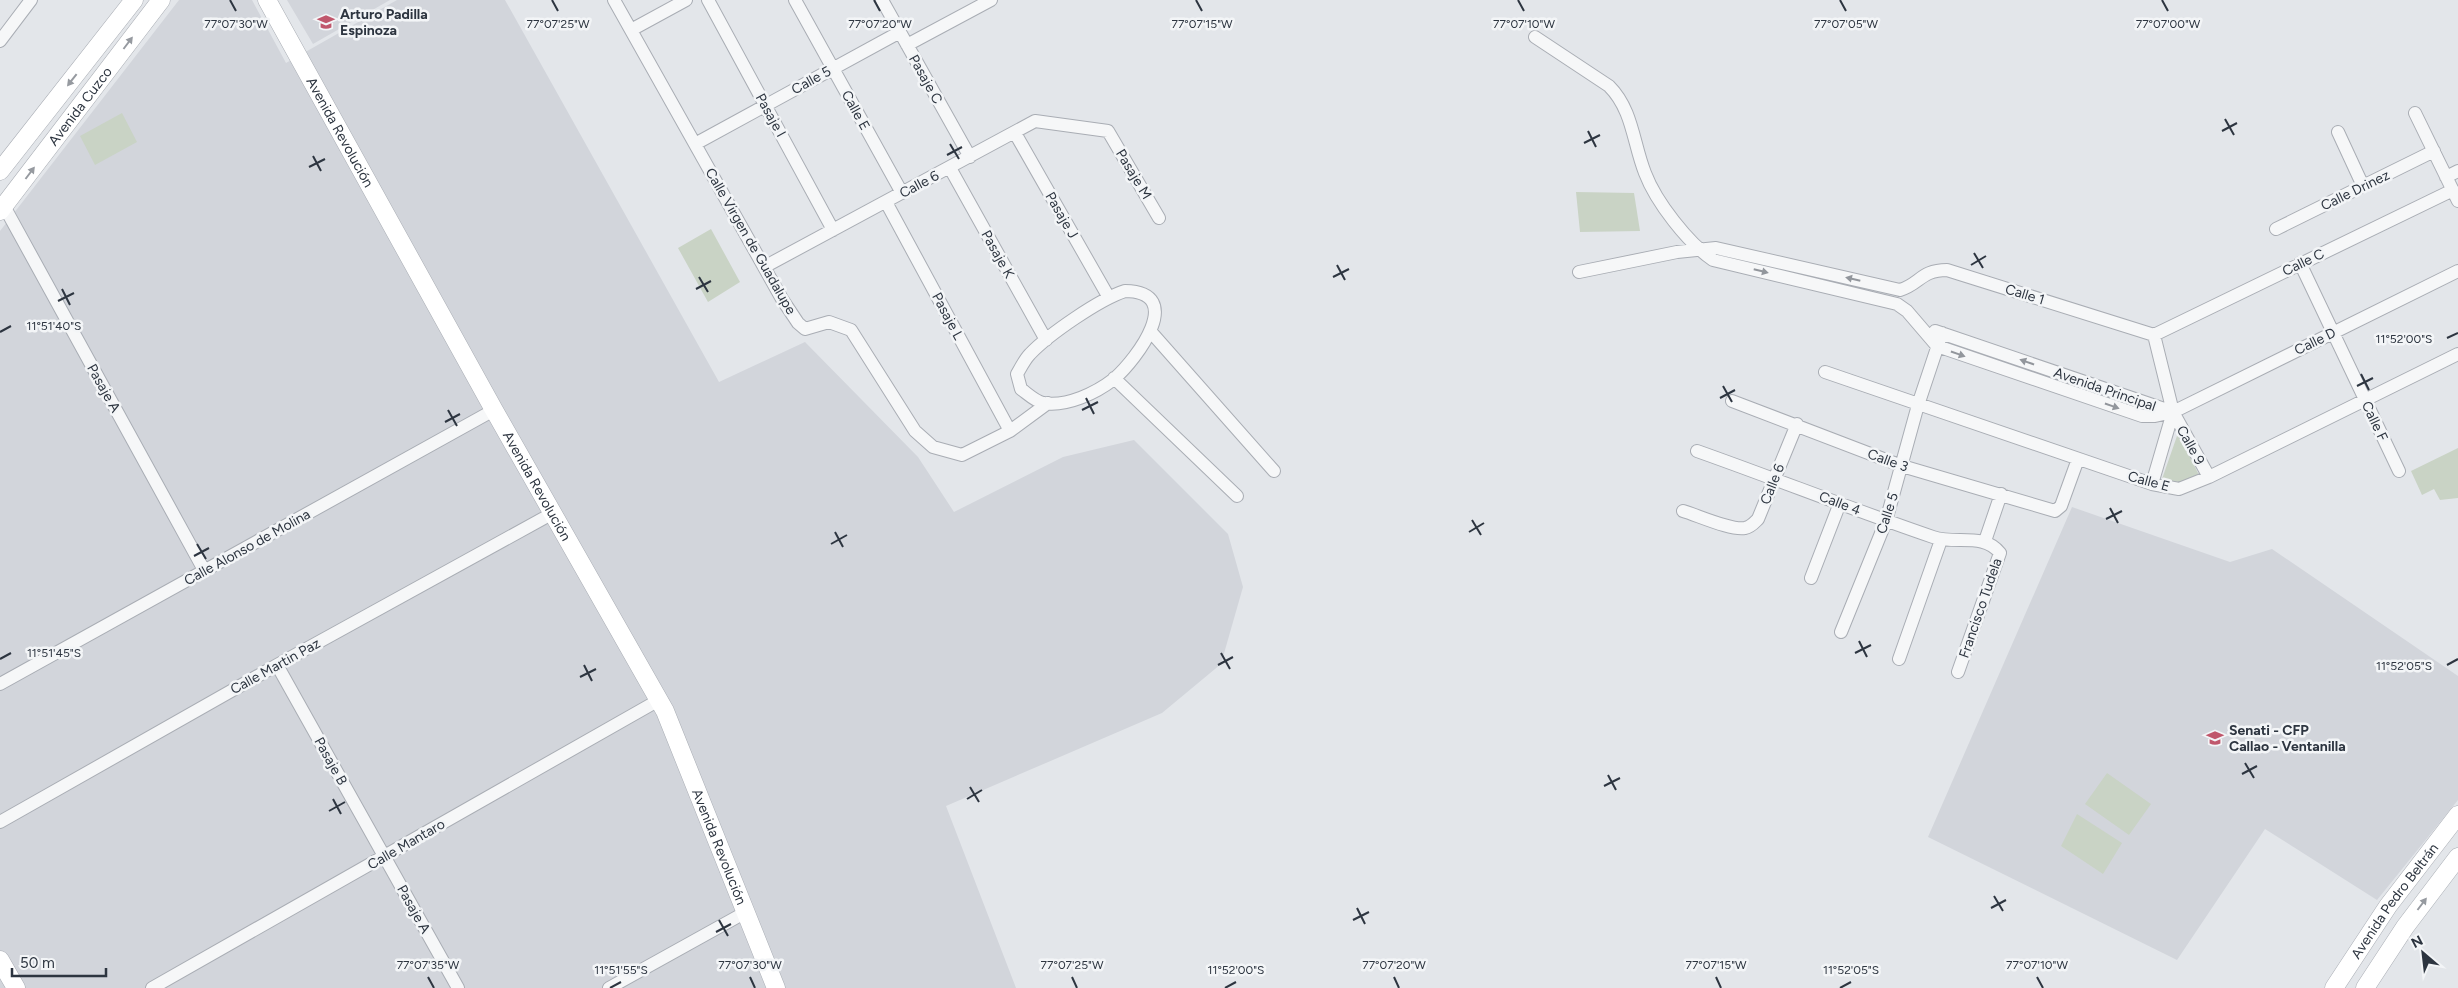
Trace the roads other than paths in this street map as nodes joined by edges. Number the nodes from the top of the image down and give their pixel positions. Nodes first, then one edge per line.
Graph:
1 (31, 0) edge
2 (134, 0) edge
3 (161, 0) edge
4 (268, 0) edge
5 (614, 0) edge
6 (686, 0) edge
7 (708, 0) edge
8 (795, 0) edge
9 (882, 0) edge
10 (991, 0) edge
11 (970, 5) edge
12 (631, 30) junction
13 (900, 32) junction
14 (1535, 37) dead end
15 (0, 41) edge
16 (907, 45) junction
17 (833, 68) junction
18 (766, 106) junction
19 (2415, 112) dead end
20 (1108, 131) joint
21 (2338, 132) dead end
22 (1015, 133) junction
23 (695, 144) junction
24 (2434, 151) junction
25 (970, 157) junction
26 (950, 168) junction
27 (0, 171) edge
28 (2452, 174) edge
29 (2363, 186) junction
30 (902, 193) junction
31 (2455, 195) edge
32 (886, 202) junction
33 (1, 207) edge
34 (1160, 218) dead end
35 (2276, 229) dead end
36 (833, 230) junction
37 (1699, 250) junction
38 (2300, 263) junction
39 (764, 267) junction
40 (2458, 271) edge
41 (1579, 272) dead end
42 (1900, 290) junction
43 (1108, 296) junction
44 (1897, 304) junction
45 (1921, 326) junction
46 (1151, 332) junction
47 (2333, 332) junction
48 (1942, 333) junction
49 (2154, 335) junction
50 (1046, 340) junction
51 (1937, 346) junction
52 (2458, 354) edge
53 (1825, 372) dead end
54 (1114, 378) junction
55 (2364, 400) junction
56 (1732, 401) dead end
57 (1048, 403) junction
58 (1918, 405) junction
59 (494, 410) junction
60 (2173, 412) junction
61 (1797, 424) junction
62 (1010, 431) junction
63 (1697, 451) dead end
64 (2078, 459) junction
65 (1902, 466) junction
66 (1274, 471) dead end
67 (2399, 471) dead end
68 (2209, 477) junction
69 (1773, 479) junction
70 (2152, 484) junction
71 (2001, 494) junction
72 (1236, 496) dead end
73 (1840, 503) junction
74 (1683, 511) dead end
75 (552, 513) junction
76 (1886, 521) junction
77 (1941, 540) junction
78 (1985, 541) junction
79 (204, 570) junction
80 (1811, 578) dead end
81 (1841, 632) dead end
82 (1899, 659) dead end
83 (277, 665) junction
84 (1958, 672) dead end
85 (0, 684) edge
86 (659, 700) junction
87 (2458, 815) edge
88 (0, 822) edge
89 (384, 857) junction
90 (2458, 858) edge
91 (746, 912) junction
92 (0, 960) edge
93 (16, 988) edge
94 (152, 988) edge
95 (458, 988) edge
96 (609, 988) edge
97 (776, 988) edge
98 (2334, 988) edge
99 (2365, 988) edge

1 - 15 street
2 -> 27 street, Avenida Cuzco
33 -> 3 street, Avenida Cuzco
4 - 59 street, Avenida Revolución
5 - 12 street, Calle Virgen de Guadalupe
6 - 12 street
7 - 18 street, Pasaje I
8 - 17 street, Calle E
9 - 13 street, Pasaje C
10 - 11 street
11 - 16 street
12 - 23 street, Calle Virgen de Guadalupe
13 - 16 street, Pasaje C
13 - 17 street, Calle 5
14 - 37 street, Avenida Principal
16 - 25 street, Pasaje C
17 - 18 street, Calle 5
17 - 30 street, Calle E
18 - 23 street, Calle 5
18 - 36 street, Pasaje I
19 - 24 street
20 - 22 street, Calle 6
20 - 34 street, Pasaje M
21 - 29 street
22 - 25 street, Calle 6
22 - 43 street, Pasaje J
23 - 39 street, Calle Virgen de Guadalupe
24 - 28 street
24 - 29 street, Calle Drinez
25 - 26 street, Calle 6
26 - 30 street, Calle 6
26 - 50 street, Pasaje K
28 - 31 street
29 - 35 street, Calle Drinez
30 - 32 street, Calle 6
31 - 38 street, Calle C
32 - 36 street, Calle 6
32 - 62 street, Pasaje L
33 - 79 street, Pasaje A
36 - 39 street, Calle 6
37 - 41 street
42 -> 37 street
37 -> 44 street, Avenida Principal
38 - 47 street, Calle F
38 - 49 street, Calle C
39 - 62 street, Calle Virgen de Guadalupe
40 - 47 street, Calle D
42 - 44 street
42 - 49 street, Calle 1
43 - 46 street
43 - 50 street
44 - 45 street, Avenida Principal
45 - 48 street, Avenida Principal
45 - 51 street, Avenida Principal
46 - 54 street
46 - 66 street
47 - 55 street, Calle F
47 - 60 street, Calle D
48 - 51 street, Calle 5
60 -> 48 street, Avenida Principal
49 - 60 street, Calle 9
50 - 57 street
51 - 58 street, Calle 5
51 -> 60 street, Avenida Principal
52 - 55 street, Calle E
53 - 58 street, Calle E
54 - 57 street
54 - 72 street
55 - 67 street, Calle F
55 - 68 street, Calle E
56 - 61 street, Calle 3
57 - 62 street, Calle Virgen de Guadalupe
58 - 64 street, Calle E
58 - 65 street, Calle 5
59 - 75 street, Avenida Revolución
59 - 79 street, Calle Alonso de Molina
60 - 68 street, Calle 9
60 - 70 street, Calle 9
61 - 65 street, Calle 3
61 - 69 street, Calle 6
63 - 69 street, Calle 4
64 - 70 street, Calle E
64 - 71 street, Calle 3
65 - 71 street, Calle 3
65 - 76 street, Calle 5
68 - 70 street, Calle E
69 - 73 street, Calle 4
69 - 74 street, Calle 6
71 - 78 street, Francisco Tudela
73 - 76 street, Calle 4
73 - 80 street
75 - 83 street, Calle Martin Paz
75 - 86 street, Avenida Revolución
76 - 77 street, Calle 4
76 - 81 street, Calle 5
77 - 78 street, Calle 4
77 - 82 street
78 - 84 street, Francisco Tudela
79 - 85 street, Calle Alonso de Molina
83 - 88 street, Calle Martin Paz
83 - 89 street, Pasaje B
86 - 89 street, Calle Mantaro
86 - 91 street, Avenida Revolución
87 - 98 street, Avenida Pedro Beltrán
89 - 94 street, Calle Mantaro
89 - 95 street, Pasaje A
99 -> 90 street, Avenida Pedro Beltrán
91 - 96 street
91 - 97 street, Avenida Revolución
92 - 93 street

